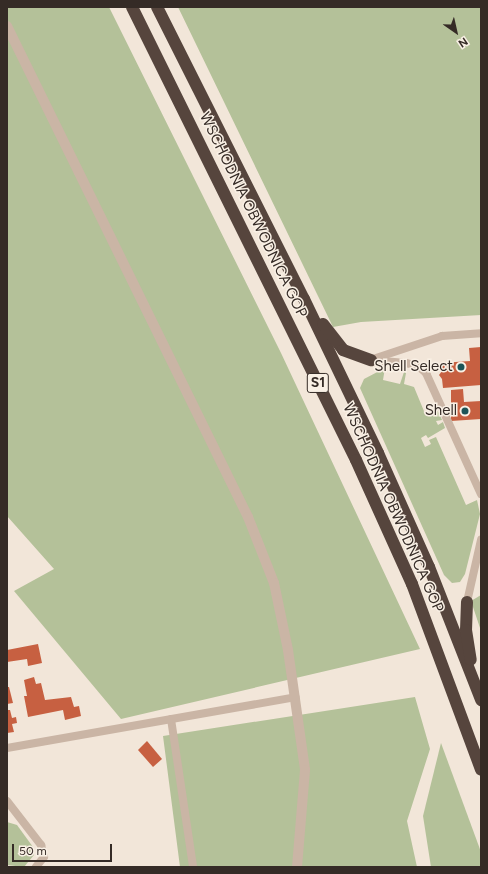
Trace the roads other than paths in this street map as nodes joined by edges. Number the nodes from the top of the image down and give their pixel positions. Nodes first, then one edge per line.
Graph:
1 (132, 7) edge
2 (158, 7) edge
3 (7, 26) edge
4 (304, 299) junction
5 (481, 333) edge
6 (371, 360) junction
7 (481, 494) edge
8 (481, 540) edge
9 (467, 602) joint
10 (477, 688) junction
11 (296, 697) junction
12 (481, 700) edge
13 (171, 719) junction
14 (7, 748) edge
15 (481, 770) edge
16 (7, 801) edge
17 (36, 867) edge
18 (193, 867) edge
19 (298, 867) edge

1 - 15 highway, WSCHODNIA OBWODNICA GOP / S1
2 - 4 highway, WSCHODNIA OBWODNICA GOP / S1
3 - 11 street
4 - 6 highway
4 - 10 highway, WSCHODNIA OBWODNICA GOP / S1
5 - 6 lane
6 - 7 lane
8 - 9 lane
9 - 10 highway
10 - 12 highway, WSCHODNIA OBWODNICA GOP / S1
11 - 13 lane
11 - 19 street
13 - 14 lane
13 - 18 lane
16 - 17 lane

